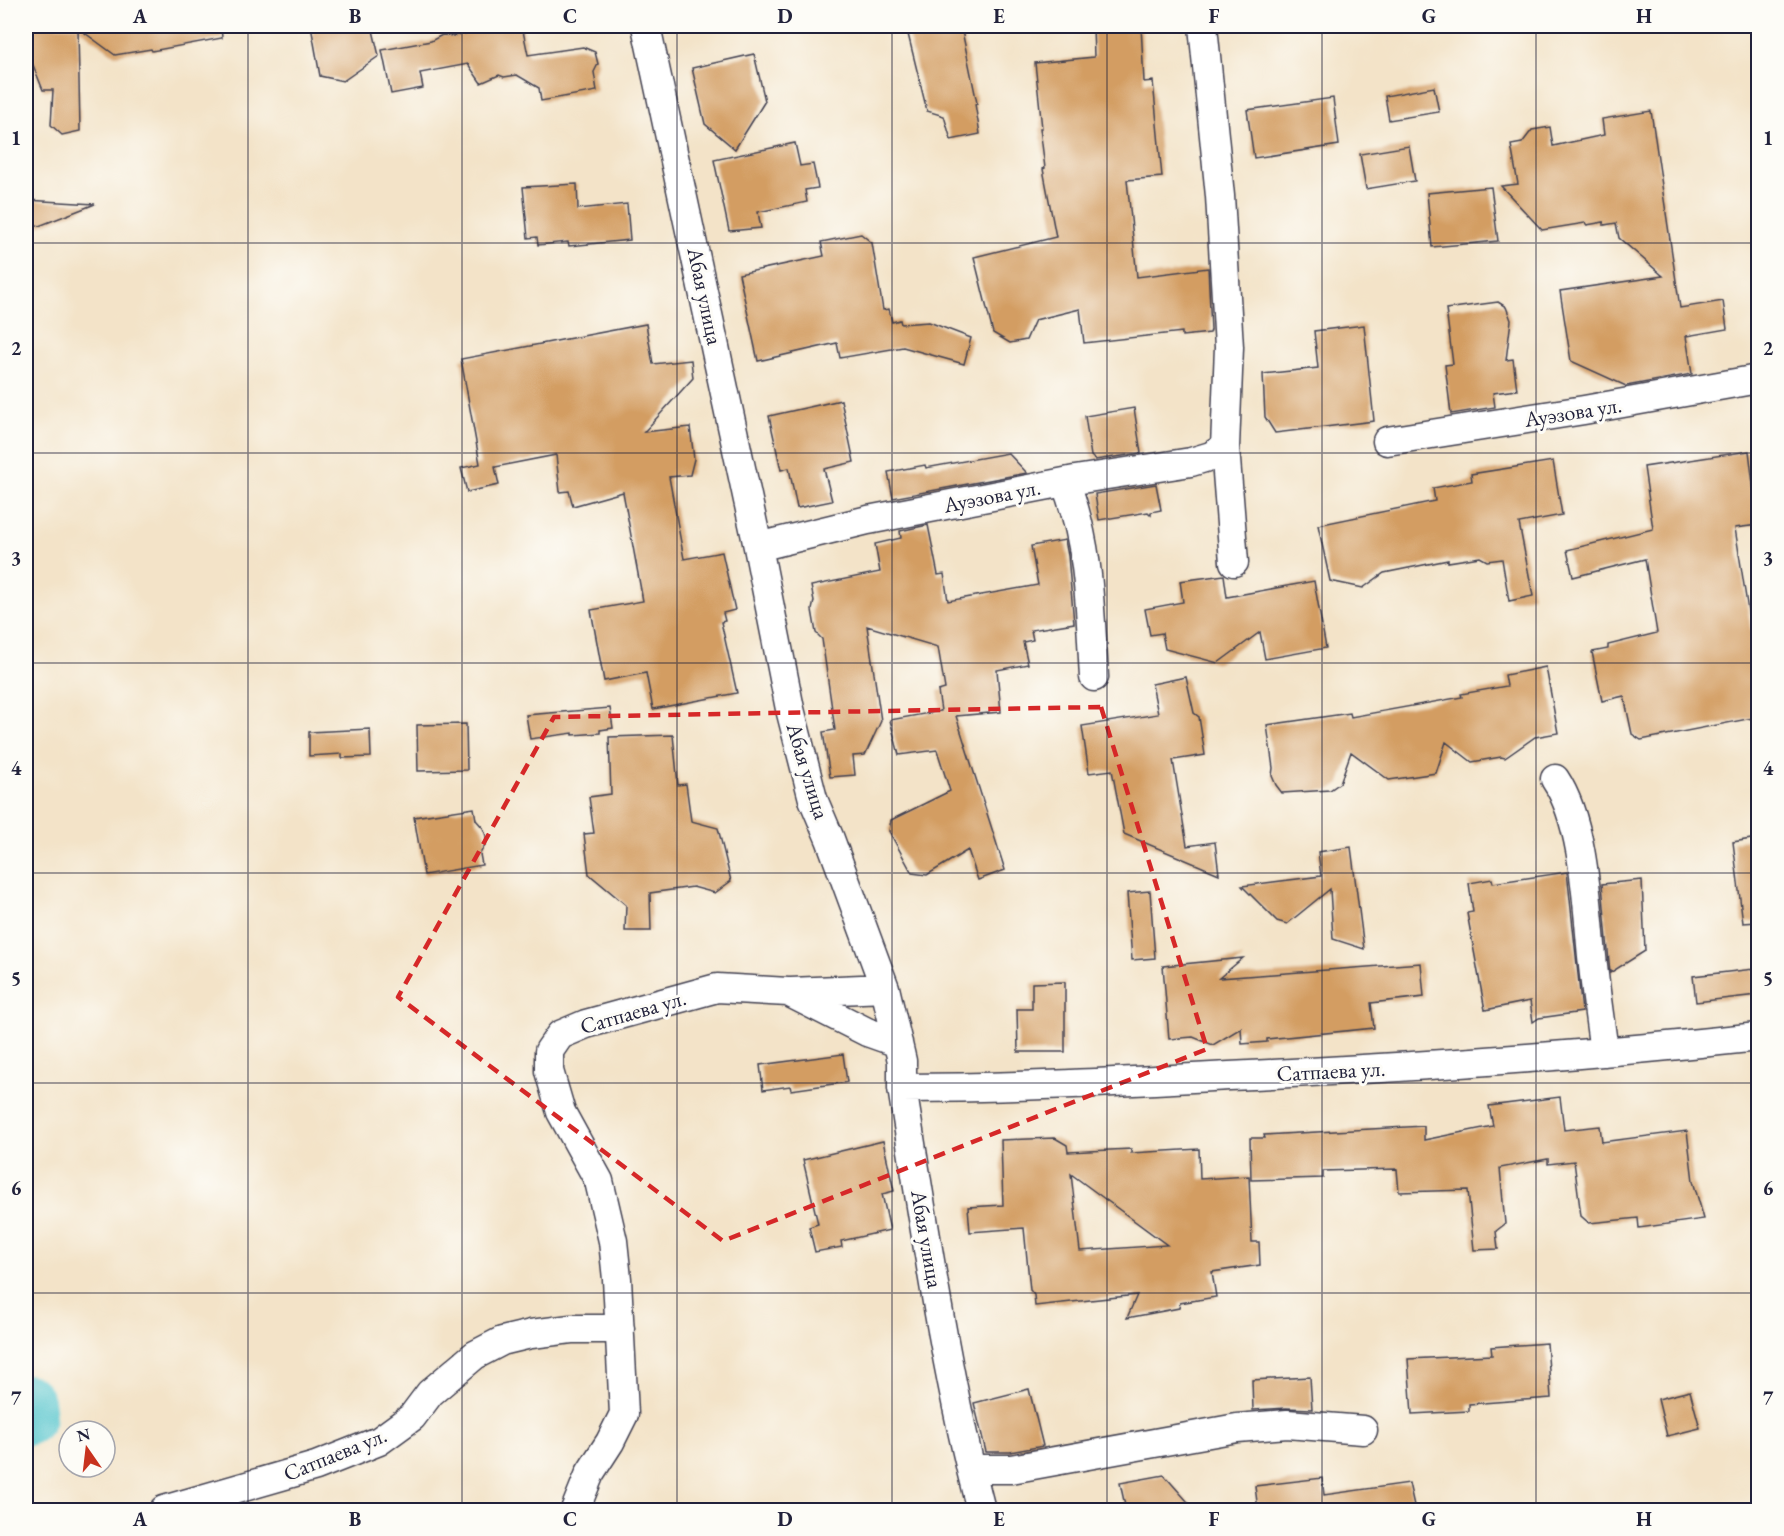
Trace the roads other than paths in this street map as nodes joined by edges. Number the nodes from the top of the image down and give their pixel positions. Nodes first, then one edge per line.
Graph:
1 (646, 26) edge
2 (1203, 26) edge
3 (1758, 380) edge
4 (1387, 441) dead end
5 (1225, 447) junction
6 (1065, 482) junction
7 (758, 547) junction
8 (1234, 562) dead end
9 (1094, 677) dead end
10 (1555, 778) dead end
11 (885, 988) junction
12 (788, 992) junction
13 (1758, 1036) edge
14 (898, 1043) junction
15 (1604, 1052) junction
16 (902, 1088) junction
17 (620, 1329) junction
18 (1363, 1430) dead end
19 (971, 1469) junction
20 (164, 1510) edge
21 (575, 1510) edge
22 (981, 1510) edge

1 - 7 street, Абая улица
2 - 5 street
3 - 4 street, Ауэзова ул.
5 - 6 street, Ауэзова ул.
5 - 8 street
6 - 7 street, Ауэзова ул.
6 - 9 street
7 - 11 street, Абая улица
10 - 15 street
11 - 12 street
11 - 14 street, Абая улица
12 - 14 street, Сатпаева ул.
12 - 17 street, Сатпаева ул.
13 - 15 street, Сатпаева ул.
14 - 16 street, Абая улица
15 - 16 street, Сатпаева ул.
16 - 19 street, Абая улица
17 - 20 street, Сатпаева ул.
17 - 21 street, Сатпаева ул.
18 - 19 street
19 - 22 street, Абая улица

